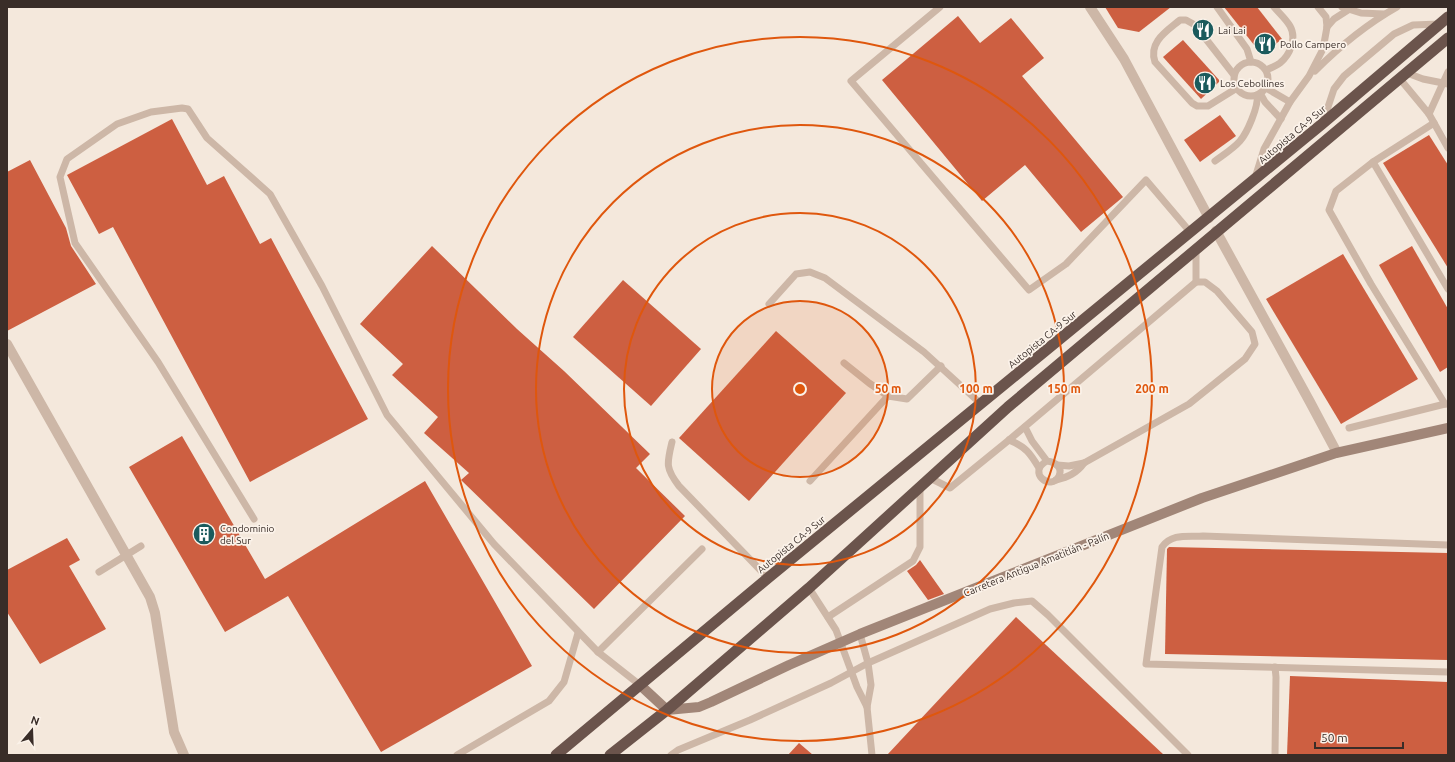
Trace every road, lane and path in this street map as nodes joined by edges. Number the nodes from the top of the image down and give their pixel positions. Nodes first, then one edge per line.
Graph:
1 (940, 7) edge
2 (1090, 7) edge
3 (1218, 7) edge
4 (1274, 7) edge
5 (1318, 7) edge
6 (1397, 7) edge
7 (1345, 9) edge
8 (1384, 14) junction
9 (1448, 17) edge
10 (1439, 24) junction
11 (1327, 28) junction
12 (1448, 38) edge
13 (1251, 62) junction
14 (1266, 70) junction
15 (1448, 72) edge
16 (1234, 75) junction
17 (1309, 76) junction
18 (1403, 76) junction
19 (1446, 84) edge
20 (1237, 88) junction
21 (1266, 88) junction
22 (1259, 94) junction
23 (1290, 102) junction
24 (1429, 114) junction
25 (1282, 119) junction
26 (1434, 123) junction
27 (1322, 124) junction
28 (1448, 148) edge
29 (1215, 161) dead end
30 (1373, 162) junction
31 (1254, 180) junction
32 (1209, 218) junction
33 (1216, 231) junction
34 (1191, 233) junction
35 (1196, 248) junction
36 (1196, 282) junction
37 (1448, 289) edge
38 (769, 304) dead end
39 (7, 344) edge
40 (844, 363) dead end
41 (941, 366) junction
42 (888, 396) junction
43 (981, 404) junction
44 (1447, 404) edge
45 (1025, 427) junction
46 (1349, 428) dead end
47 (1448, 428) edge
48 (1009, 440) junction
49 (672, 442) dead end
50 (1336, 453) junction
51 (1047, 462) junction
52 (1084, 463) junction
53 (1057, 465) junction
54 (1039, 468) junction
55 (930, 478) junction
56 (1056, 480) junction
57 (810, 481) dead end
58 (920, 487) junction
59 (254, 520) dead end
60 (1448, 545) edge
61 (142, 546) dead end
62 (702, 549) dead end
63 (127, 555) junction
64 (99, 572) dead end
65 (768, 578) junction
66 (809, 588) junction
67 (828, 617) junction
68 (578, 633) junction
69 (860, 634) junction
70 (841, 643) junction
71 (598, 652) junction
72 (868, 662) junction
73 (1275, 668) junction
74 (851, 671) junction
75 (1448, 672) edge
76 (640, 685) junction
77 (867, 707) junction
78 (667, 710) junction
79 (184, 755) edge
80 (457, 755) edge
81 (556, 755) edge
82 (610, 755) edge
83 (671, 755) edge
84 (872, 755) edge
85 (1188, 755) edge
86 (1274, 755) edge

1 - 34 lane
2 - 32 street
3 - 13 lane
4 - 14 lane
5 - 11 lane
6 - 8 lane
7 - 8 lane
7 - 11 lane
8 - 17 lane
9 - 10 highway, Autopista CA-9 Sur
10 - 27 highway, Autopista CA-9 Sur
10 - 27 lane
11 - 17 lane
12 - 18 highway
13 - 14 lane
13 - 16 lane
14 - 21 lane
15 - 19 lane
16 - 20 lane
16 - 20 lane
17 - 23 lane
18 - 19 lane
18 - 24 lane
18 - 33 highway
19 - 24 lane
20 - 22 lane
21 - 22 lane
21 - 23 lane
22 - 25 lane
22 - 29 lane
23 - 25 lane
24 - 26 lane
25 - 31 lane
26 - 28 lane
26 - 30 lane
27 - 31 highway, Autopista CA-9 Sur
30 - 37 lane
30 - 44 lane
31 - 32 highway, Autopista CA-9 Sur
32 - 34 highway, Autopista CA-9 Sur
33 - 35 highway
33 - 50 street
34 - 43 highway, Autopista CA-9 Sur
35 - 36 lane
35 - 55 highway
36 - 45 lane
36 - 52 lane
38 - 41 lane
39 - 63 street
40 - 42 lane
41 - 42 lane
41 - 43 lane
42 - 57 lane
43 - 65 highway, Autopista CA-9 Sur
44 - 46 lane
45 - 48 lane
45 - 51 lane
47 - 50 main road, Carretera Antigua Amatitlán - Palín
48 - 54 lane
48 - 55 lane
49 - 65 lane
50 - 69 main road, Carretera Antigua Amatitlán - Palín
51 - 53 lane
51 - 54 lane
52 - 53 lane
52 - 56 lane
53 - 56 lane
54 - 56 lane
55 - 58 highway
58 - 66 highway
58 - 67 lane
59 - 68 lane
60 - 73 lane
61 - 63 lane
62 - 71 lane
63 - 64 lane
63 - 79 street
65 - 76 highway, Autopista CA-9 Sur
66 - 67 lane
66 - 78 highway
67 - 70 lane
68 - 71 lane
68 - 80 lane
69 - 70 main road, Carretera Antigua Amatitlán - Palín
69 - 72 lane
70 - 74 lane
70 - 78 main road, Carretera Antigua Amatitlán - Palín
71 - 76 lane
72 - 74 lane
72 - 77 lane
72 - 85 lane
73 - 75 lane
73 - 86 lane
74 - 77 lane
74 - 83 lane
76 - 78 main road
76 - 81 highway, Autopista CA-9 Sur
77 - 84 lane
78 - 82 highway

